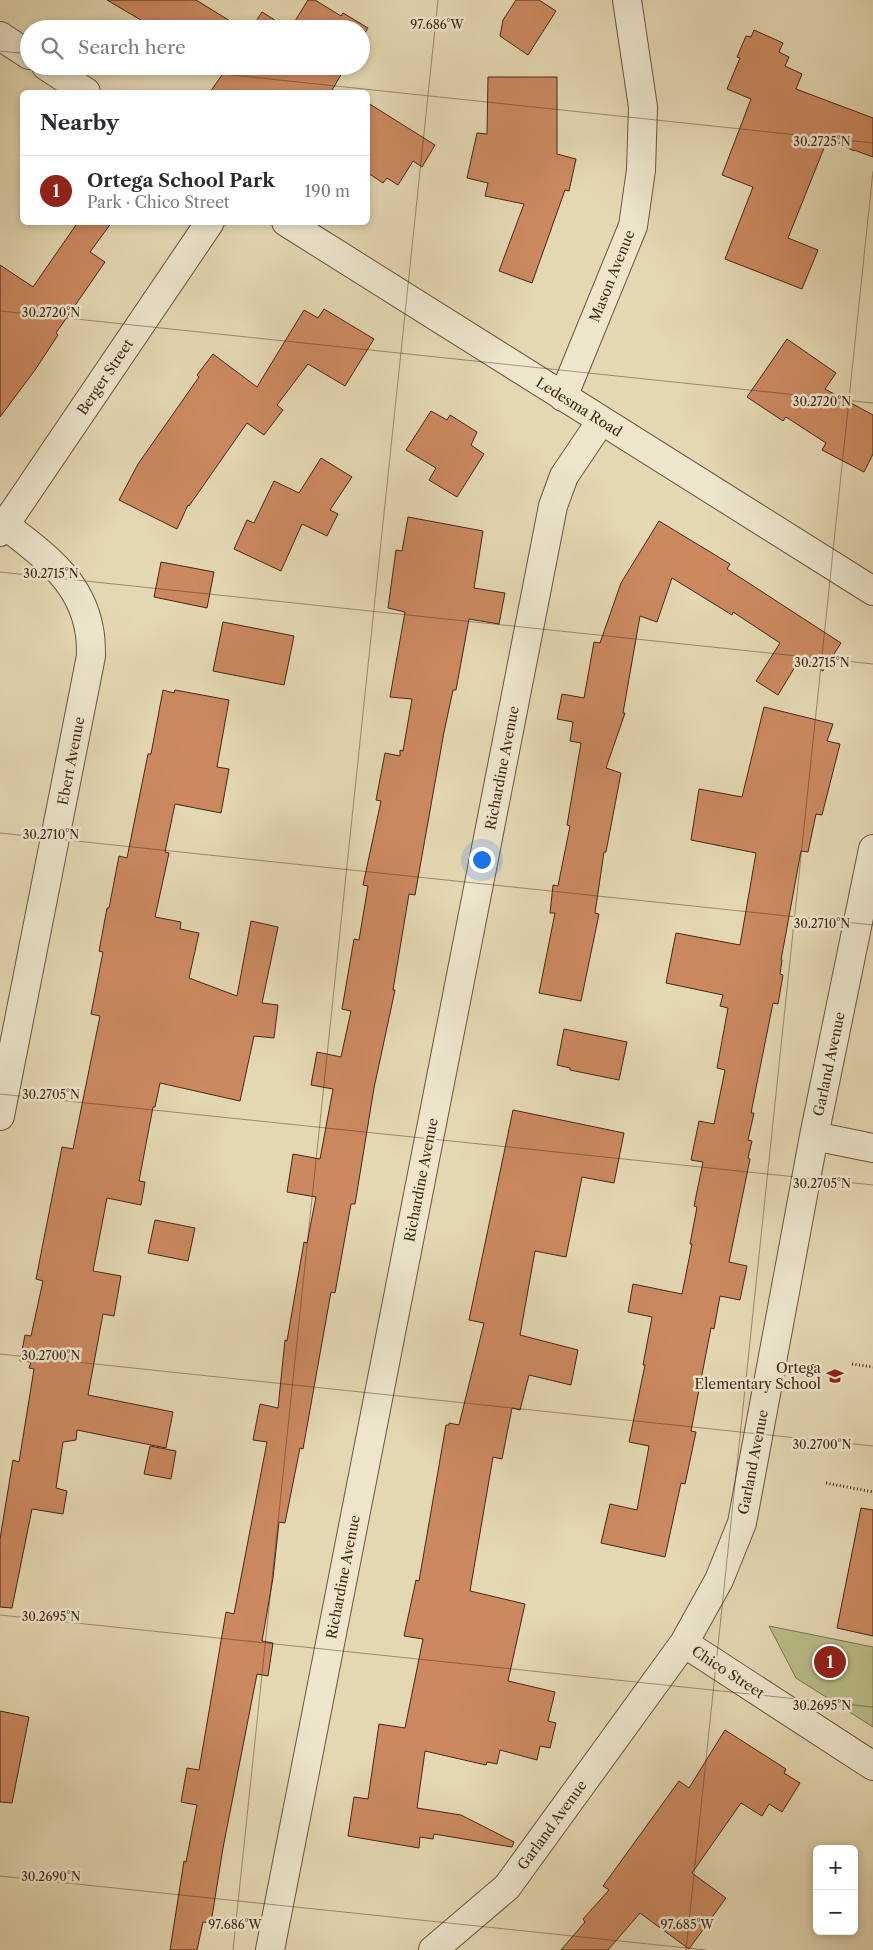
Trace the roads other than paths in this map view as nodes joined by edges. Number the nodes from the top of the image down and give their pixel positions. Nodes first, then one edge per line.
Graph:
1 (627, 0) edge
2 (0, 36) edge
3 (20, 49) edge
4 (60, 75) edge
5 (83, 90) edge
6 (208, 225) edge
7 (291, 225) edge
8 (563, 397) junction
9 (601, 421) junction
10 (2, 528) edge
11 (873, 591) edge
12 (873, 849) edge
13 (0, 1116) edge
14 (814, 1136) junction
15 (873, 1148) edge
16 (684, 1643) junction
17 (873, 1766) edge
18 (270, 1950) edge
19 (274, 1950) edge
20 (433, 1950) edge

1 - 8 street, Mason Avenue
2 - 3 street
4 - 5 street
6 - 10 street, Berger Street
7 - 8 street, Ledesma Road
8 - 9 street, Ledesma Road
9 - 11 street, Ledesma Road
9 - 18 street, Richardine Avenue
10 - 13 street, Ebert Avenue
12 - 14 street, Garland Avenue
14 - 15 street
14 - 16 street, Garland Avenue
16 - 17 street, Chico Street
16 - 20 street, Garland Avenue
18 - 19 street

